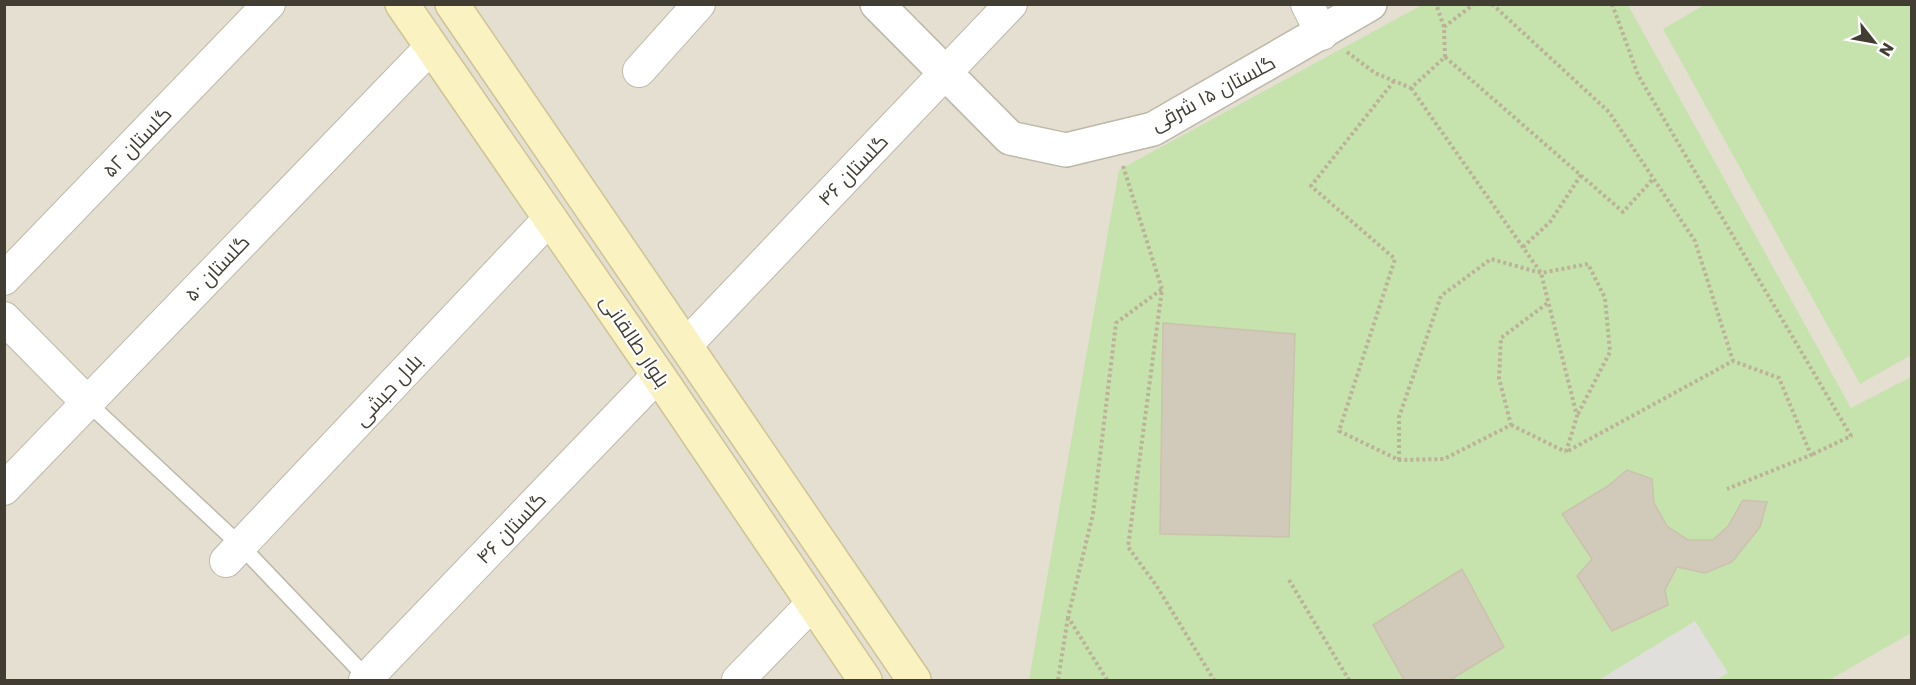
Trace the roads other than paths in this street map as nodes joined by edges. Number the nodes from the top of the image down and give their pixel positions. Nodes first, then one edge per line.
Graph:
1 (269, 4) edge
2 (402, 4) edge
3 (699, 4) edge
4 (877, 4) edge
5 (1011, 4) edge
6 (1307, 4) edge
7 (1370, 4) edge
8 (463, 9) edge
9 (1322, 34) junction
10 (431, 47) junction
11 (639, 70) dead end
12 (945, 73) junction
13 (550, 218) junction
14 (4, 279) edge
15 (4, 318) edge
16 (686, 345) junction
17 (658, 375) junction
18 (87, 402) junction
19 (4, 489) edge
20 (234, 554) junction
21 (813, 603) junction
22 (366, 680) edge
23 (738, 681) edge
24 (865, 681) edge
25 (914, 681) edge

1 - 14 street, گلستان ۵۲
2 - 10 main road, بلوار طالقانی
3 - 11 street
4 - 12 street
5 - 12 street, گلستان ۴۶
6 - 9 street
7 - 9 street, گلستان ۱۵ شرقی
8 - 16 main road, بلوار طالقانی
9 - 12 street, گلستان ۱۵ شرقی
10 - 13 main road, بلوار طالقانی
10 - 18 street, گلستان ۵۰
12 - 16 street, گلستان ۴۶
13 - 17 main road, بلوار طالقانی
13 - 20 street, بلال حبشی
15 - 18 street
16 - 25 main road, بلوار طالقانی
17 - 21 main road, بلوار طالقانی
17 - 22 street, گلستان ۴۶
18 - 19 street, گلستان ۵۰
18 - 20 lane
20 - 22 lane
21 - 23 street
21 - 24 main road, بلوار طالقانی

